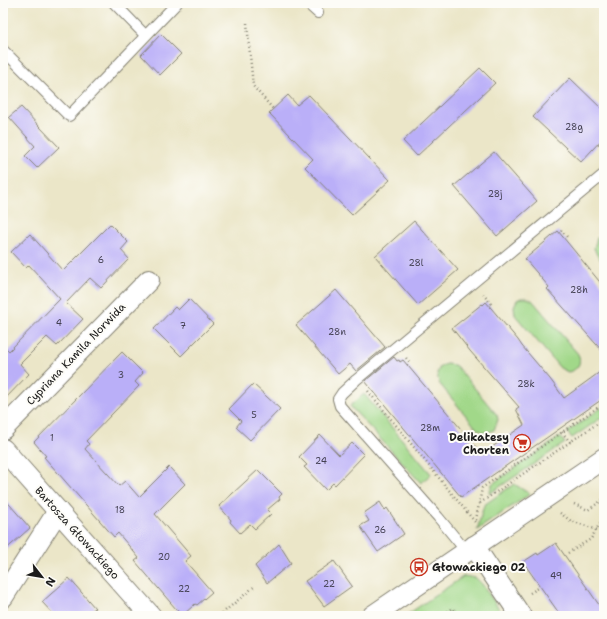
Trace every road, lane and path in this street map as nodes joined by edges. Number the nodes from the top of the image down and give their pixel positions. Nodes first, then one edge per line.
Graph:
1 (114, 3) edge
2 (176, 3) edge
3 (307, 3) edge
4 (318, 13) dead end
5 (247, 23) dead end
6 (145, 35) junction
7 (3, 50) edge
8 (273, 109) dead end
9 (598, 144) dead end
10 (604, 150) edge
11 (604, 174) edge
12 (149, 280) dead end
13 (479, 290) dead end
14 (492, 305) dead end
15 (371, 395) dead end
16 (604, 403) edge
17 (604, 419) edge
18 (3, 429) edge
19 (562, 432) junction
20 (570, 442) junction
21 (3, 450) edge
22 (604, 458) edge
23 (604, 499) edge
24 (568, 501) dead end
25 (479, 504) junction
26 (555, 509) dead end
27 (58, 512) junction
28 (604, 516) edge
29 (475, 522) junction
30 (597, 530) junction
31 (604, 532) edge
32 (466, 546) junction
33 (568, 553) dead end
34 (255, 586) dead end
35 (540, 586) dead end
36 (3, 597) edge
37 (523, 607) edge
38 (151, 616) edge
39 (219, 616) edge
40 (372, 616) edge
41 (441, 616) edge
42 (459, 616) edge

1 - 6 lane
2 - 6 lane
3 - 4 lane
5 - 8 path
6 - 7 lane
9 - 10 path
11 - 32 lane
12 - 18 street, Cypriana Kamila Norwida
13 - 14 path
15 - 29 path
16 - 19 path
17 - 20 path
19 - 20 path
19 - 25 path
20 - 25 path
21 - 27 street, Bartosza Głowackiego
22 - 32 street
23 - 24 path
25 - 29 path
26 - 30 path
27 - 36 street
27 - 38 street, Bartosza Głowackiego
28 - 30 path
29 - 32 path
30 - 31 path
30 - 33 path
32 - 37 street
32 - 40 street
34 - 39 path
35 - 37 path
41 - 42 path

